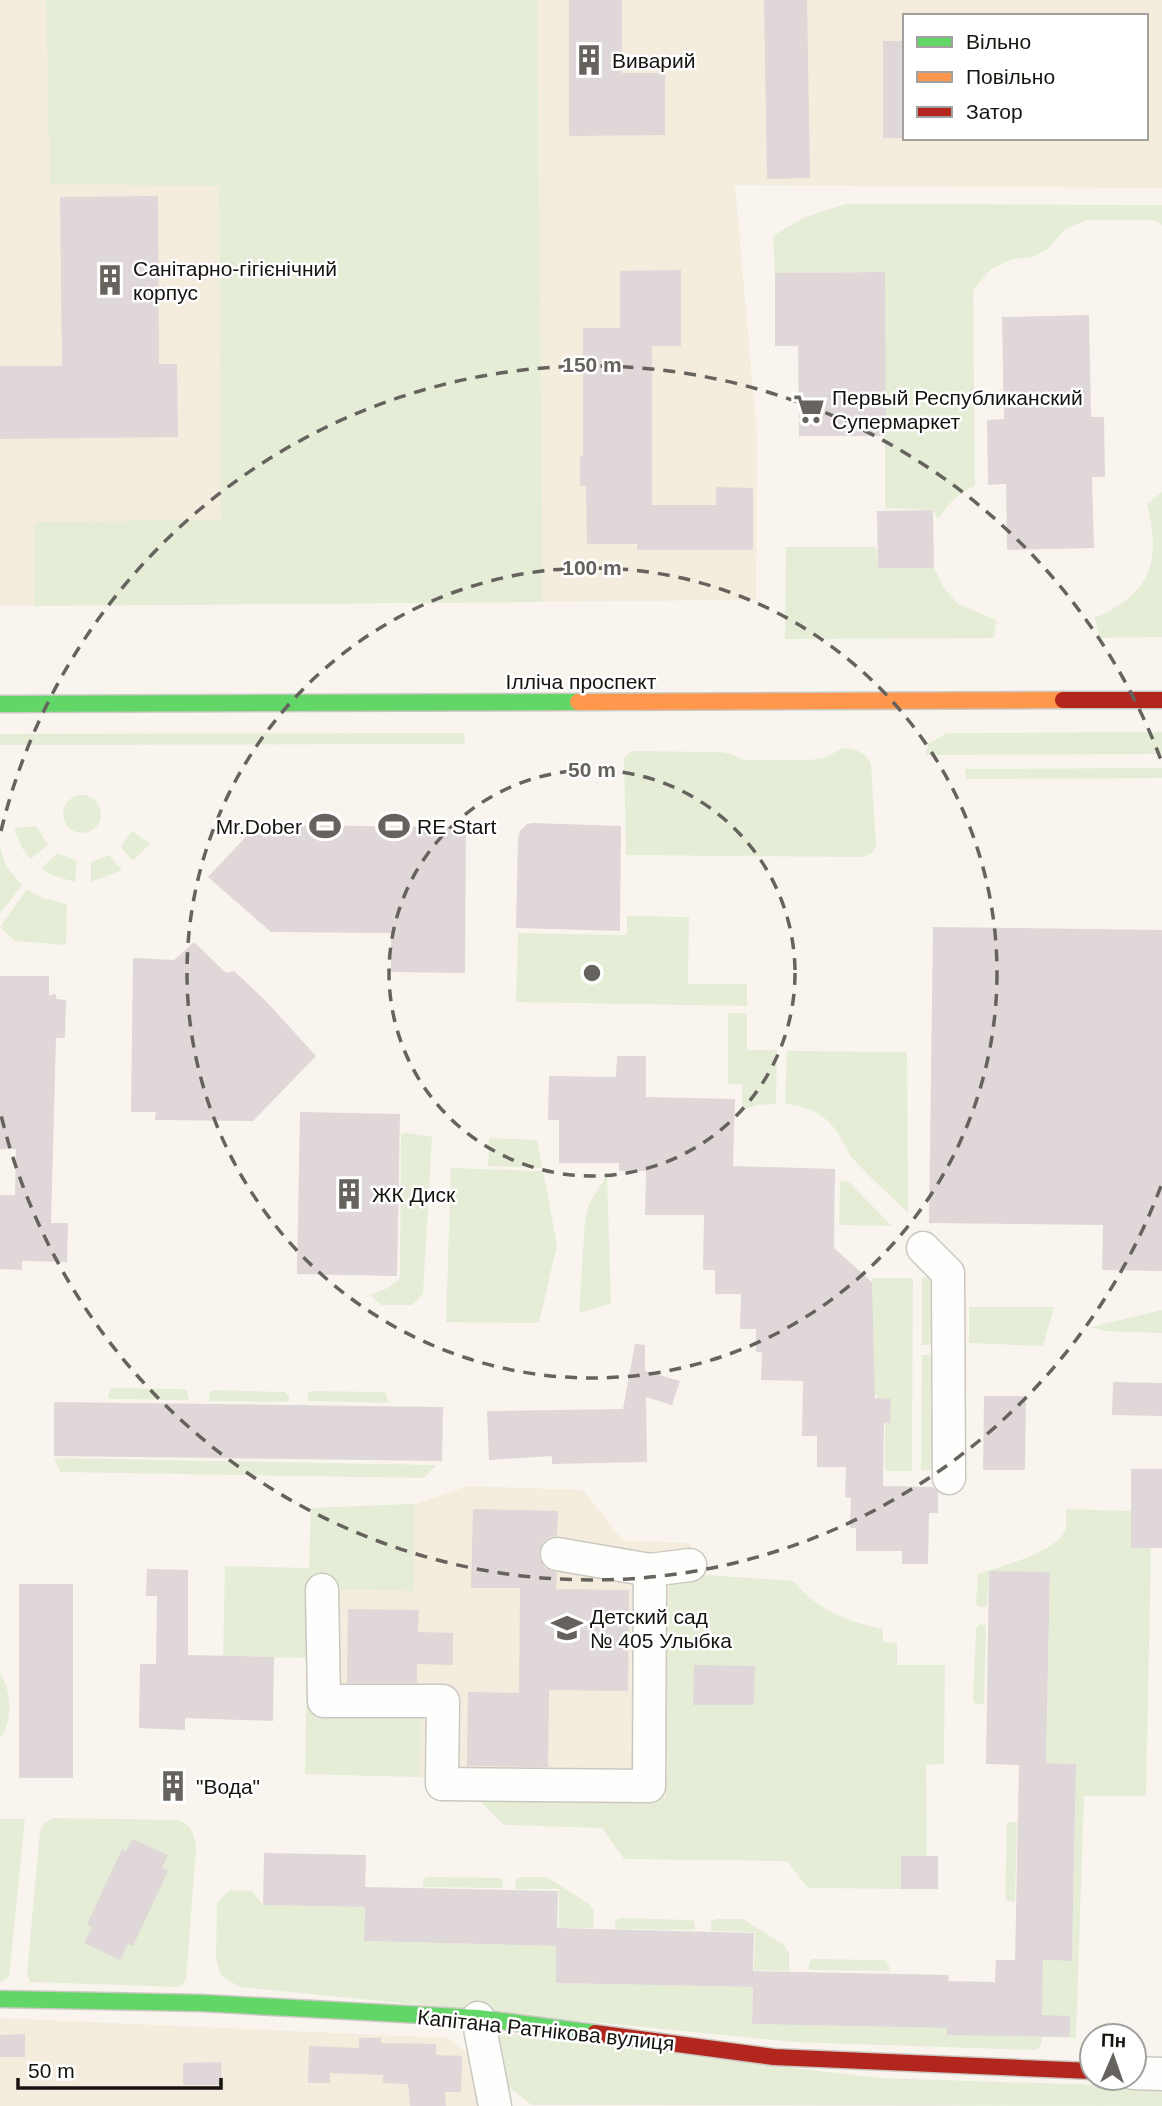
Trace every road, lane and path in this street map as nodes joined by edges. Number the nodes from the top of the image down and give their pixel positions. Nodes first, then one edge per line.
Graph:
1 (1162, 700) edge
2 (0, 704) edge
3 (923, 1248) dead end
4 (949, 1478) dead end
5 (557, 1555) dead end
6 (690, 1564) dead end
7 (650, 1570) junction
8 (322, 1590) dead end
9 (0, 1999) edge
10 (478, 2018) junction
11 (1078, 2070) edge
12 (495, 2106) edge

1 - 2 main road, Ілліча проспект
3 - 4 street
5 - 7 street
6 - 7 street
7 - 8 street
9 - 10 main road, Капітана Ратнікова вулиця
10 - 11 main road, Капітана Ратнікова вулиця
10 - 12 street

